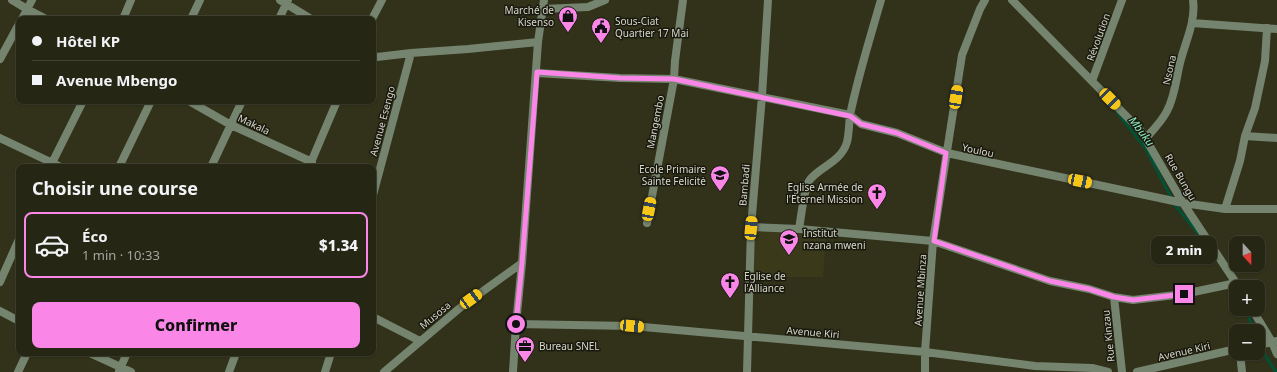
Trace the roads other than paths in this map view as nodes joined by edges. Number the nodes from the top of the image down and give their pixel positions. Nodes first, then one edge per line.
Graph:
1 (12, 0) edge
2 (32, 0) edge
3 (130, 0) edge
4 (200, 0) edge
5 (382, 0) edge
6 (605, 0) edge
7 (683, 0) edge
8 (768, 0) edge
9 (881, 0) edge
10 (986, 0) edge
11 (1012, 0) edge
12 (1122, 0) edge
13 (1193, 0) edge
14 (285, 1) edge
15 (544, 4) edge
16 (27, 10) junction
17 (24, 16) edge
18 (40, 16) edge
19 (124, 16) edge
20 (192, 16) edge
21 (280, 16) edge
22 (307, 16) edge
23 (374, 16) edge
24 (1192, 23) junction
25 (1267, 28) junction
26 (1277, 29) edge
27 (16, 30) edge
28 (538, 42) junction
29 (411, 53) junction
30 (376, 56) edge
31 (0, 59) edge
32 (537, 72) junction
33 (674, 79) junction
34 (1092, 81) junction
35 (762, 96) junction
36 (82, 104) edge
37 (149, 104) edge
38 (194, 104) edge
39 (240, 104) edge
40 (336, 104) edge
41 (850, 116) junction
42 (230, 125) junction
43 (1245, 136) junction
44 (0, 138) edge
45 (1146, 138) junction
46 (1277, 138) edge
47 (946, 153) junction
48 (49, 164) edge
49 (52, 164) edge
50 (120, 164) edge
51 (212, 164) edge
52 (311, 164) edge
53 (376, 184) edge
54 (1183, 203) junction
55 (1225, 209) junction
56 (1277, 209) edge
57 (646, 223) dead end
58 (751, 228) junction
59 (799, 229) junction
60 (934, 241) junction
61 (16, 246) edge
62 (522, 263) junction
63 (1235, 280) edge
64 (0, 282) edge
65 (1229, 286) edge
66 (1114, 297) junction
67 (0, 311) edge
68 (1257, 316) edge
69 (16, 319) edge
70 (376, 319) edge
71 (516, 324) junction
72 (747, 336) junction
73 (420, 341) junction
74 (1274, 342) edge
75 (1229, 351) edge
76 (926, 352) junction
77 (1277, 354) edge
78 (26, 356) edge
79 (95, 356) edge
80 (126, 356) edge
81 (235, 356) edge
82 (330, 356) edge
83 (1241, 360) edge
84 (120, 370) edge
85 (18, 372) edge
86 (131, 372) edge
87 (229, 372) edge
88 (325, 372) edge
89 (384, 372) edge
90 (513, 372) edge
91 (747, 372) edge
92 (925, 372) edge
93 (1108, 372) edge
94 (1122, 372) edge
95 (1137, 372) edge
96 (1242, 372) edge

1 - 16 street
2 - 16 street
3 - 19 street
4 - 20 street
5 - 23 street
6 - 15 street
7 - 33 street, Mangembo
8 - 35 street, Bambadi
9 - 41 street
10 - 47 street, Avenue Mbinza
11 - 34 street, Rue Bungu
12 - 34 street, Révolution
13 - 24 street, Nsona
14 - 21 street
14 - 22 street
15 - 28 street
16 - 17 street
16 - 18 street
24 - 25 street
24 - 45 street, Nsona
25 - 26 street
25 - 43 street
27 - 31 street
28 - 29 street
28 - 32 street
29 - 30 street
29 - 53 street, Avenue Esengo
32 - 33 street, Youlou
32 - 62 street
33 - 35 street, Youlou
33 - 57 street, Mangembo
34 - 45 street, Rue Bungu
35 - 41 street, Youlou
35 - 58 street, Bambadi
36 - 49 street
37 - 50 street
38 - 42 street, Makala
39 - 42 street
40 - 52 street
41 - 47 street, Youlou
41 - 59 street
42 - 51 street
42 - 52 street, Makala
43 - 46 street
43 - 55 street
44 - 48 street
45 - 54 street, Rue Bungu
47 - 54 street, Youlou
47 - 60 street, Avenue Mbinza
54 - 55 street, Youlou
54 - 63 street, Rue Bungu
55 - 56 street, Youlou
58 - 59 street
58 - 72 street, Bambadi
59 - 60 street
60 - 66 street
60 - 76 street, Avenue Mbinza
61 - 64 street
62 - 71 street
62 - 73 street, Musosa
65 - 66 street
66 - 94 street, Rue Kinzau
67 - 69 street
68 - 74 street
70 - 73 street
71 - 72 street, Avenue Kiri
71 - 90 street
72 - 76 street, Avenue Kiri
72 - 91 street, Bambadi
73 - 89 street, Musosa
74 - 77 street
75 - 95 street, Avenue Kiri
76 - 92 street, Avenue Mbinza
76 - 93 street, Avenue Kiri
78 - 85 street
79 - 84 street
80 - 84 street
81 - 87 street
82 - 88 street
83 - 96 street
84 - 86 street

